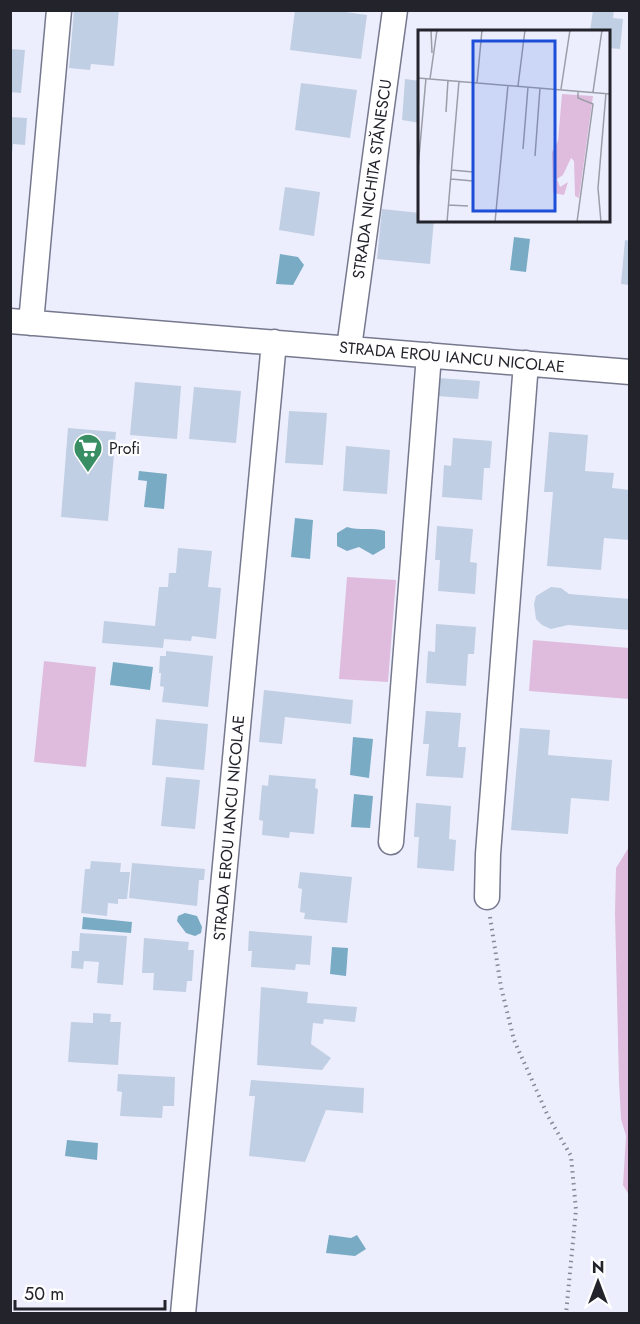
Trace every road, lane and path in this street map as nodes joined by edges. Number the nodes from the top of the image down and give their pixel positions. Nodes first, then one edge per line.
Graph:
1 (59, 10) edge
2 (395, 10) edge
3 (21, 322) edge
4 (274, 342) junction
5 (349, 348) junction
6 (429, 355) junction
7 (526, 363) junction
8 (630, 372) edge
9 (391, 842) dead end
10 (487, 897) joint
11 (183, 1314) edge
12 (566, 1314) edge

1 - 3 street
2 - 5 street, STRADA NICHITA STĂNESCU
3 - 4 street, STRADA EROU IANCU NICOLAE
4 - 5 street, STRADA EROU IANCU NICOLAE
4 - 11 street, STRADA EROU IANCU NICOLAE
5 - 6 street, STRADA EROU IANCU NICOLAE
6 - 7 street, STRADA EROU IANCU NICOLAE
6 - 9 street
7 - 8 street, STRADA EROU IANCU NICOLAE
7 - 10 street
10 - 12 path

